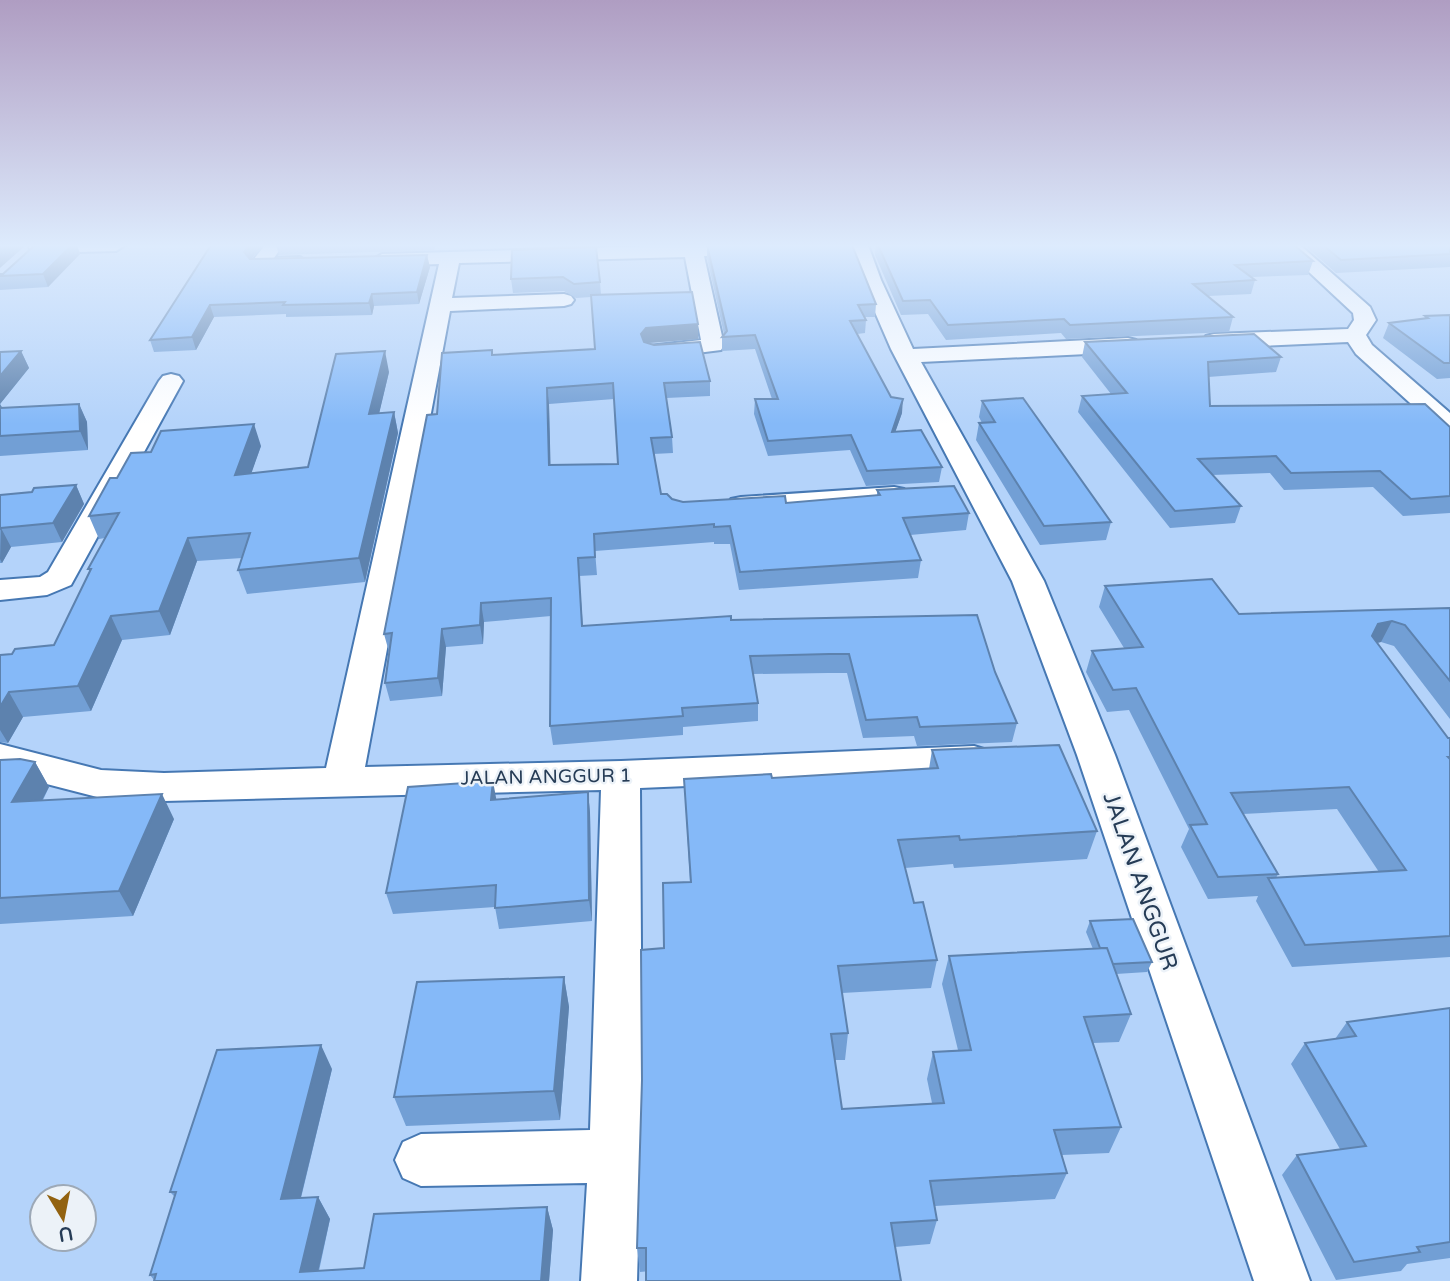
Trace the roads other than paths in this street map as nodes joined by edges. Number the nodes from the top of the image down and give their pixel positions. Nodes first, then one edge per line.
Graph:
1 (441, 305) joint
2 (446, 305) edge
3 (705, 305) edge
4 (882, 305) edge
5 (1356, 305) edge
6 (1355, 335) junction
7 (1191, 342) edge
8 (1151, 344) edge
9 (655, 351) edge
10 (906, 356) junction
11 (171, 381) dead end
12 (1440, 410) edge
13 (1450, 426) edge
14 (953, 491) junction
15 (710, 506) edge
16 (0, 590) edge
17 (1096, 755) junction
18 (1054, 757) edge
19 (0, 758) edge
20 (1012, 758) edge
21 (621, 775) junction
22 (342, 780) junction
23 (615, 1156) junction
24 (421, 1160) dead end
25 (609, 1281) edge
26 (1282, 1281) edge

1 - 2 street
1 - 22 street
3 - 9 street
4 - 10 street, JALAN ANGGUR
5 - 6 street
6 - 7 street
6 - 12 street
8 - 10 street
10 - 14 street, JALAN ANGGUR
11 - 16 street
12 - 13 street
14 - 15 street
14 - 17 street, JALAN ANGGUR
17 - 18 street
17 - 26 street, JALAN ANGGUR
19 - 22 street, JALAN ANGGUR 1
20 - 21 street, JALAN ANGGUR 1
21 - 22 street, JALAN ANGGUR 1
21 - 23 street
23 - 24 street
23 - 25 street

